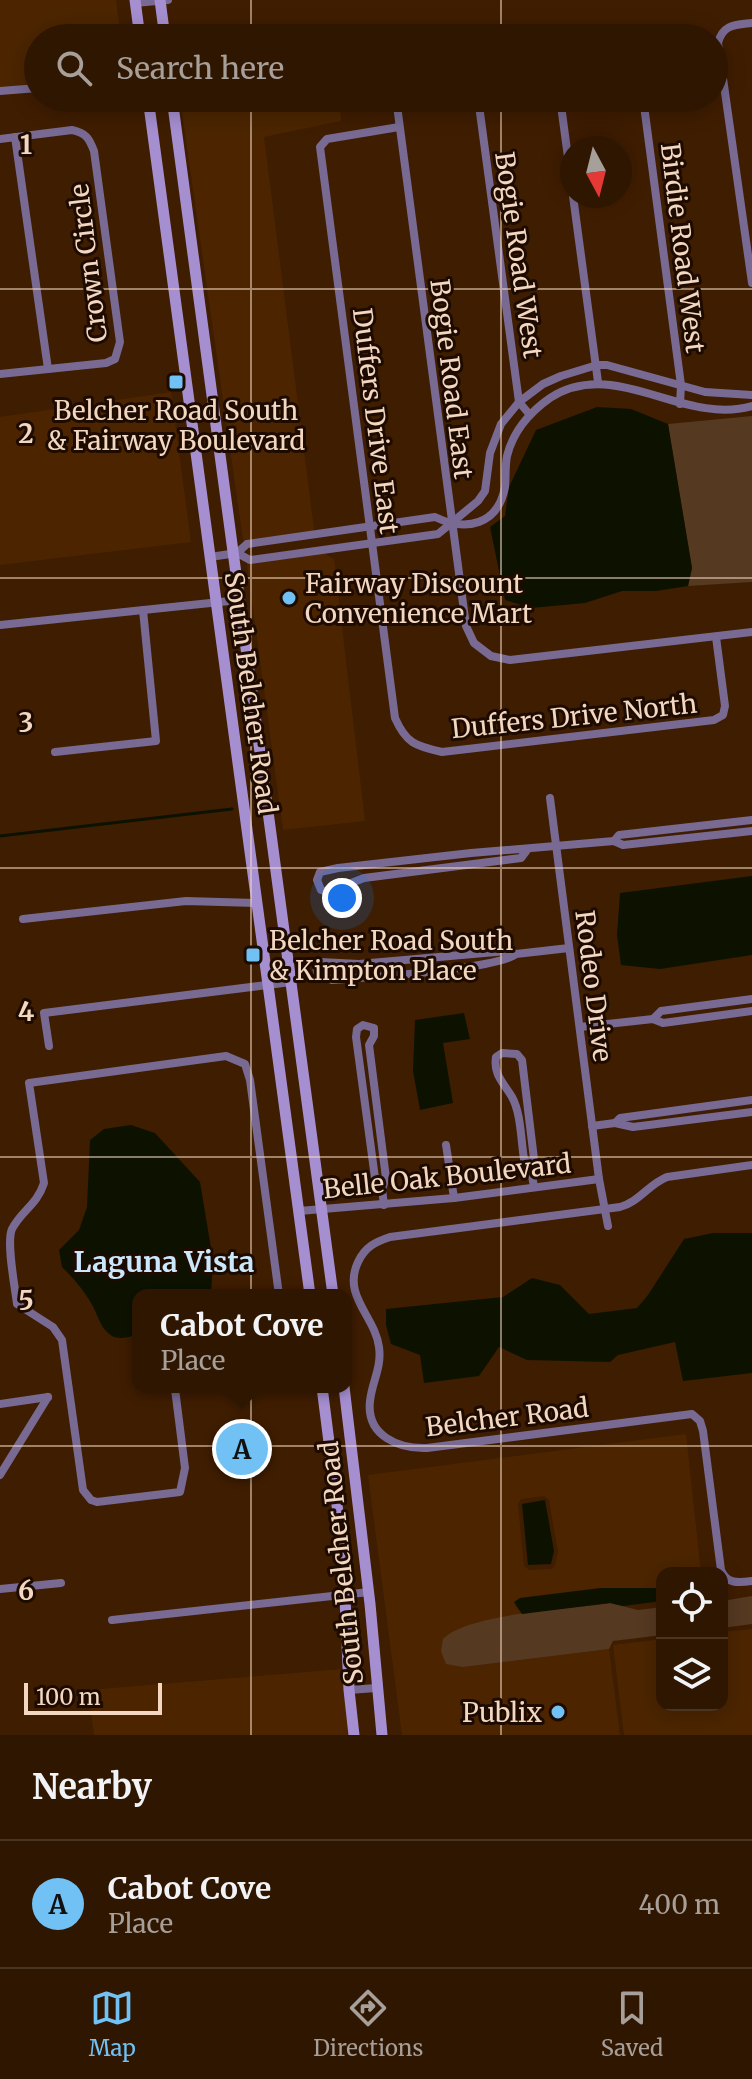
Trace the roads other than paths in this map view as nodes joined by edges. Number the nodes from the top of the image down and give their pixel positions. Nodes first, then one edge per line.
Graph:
1 (160, 0) edge
2 (168, 0) edge
3 (135, 1) edge
4 (752, 23) edge
5 (138, 24) edge
6 (163, 24) edge
7 (728, 26) edge
8 (24, 89) edge
9 (0, 91) edge
10 (728, 103) edge
11 (150, 112) edge
12 (174, 112) edge
13 (397, 112) edge
14 (480, 112) edge
15 (562, 112) edge
16 (645, 112) edge
17 (399, 127) junction
18 (565, 136) edge
19 (15, 137) junction
20 (0, 139) edge
21 (575, 208) edge
22 (748, 224) edge
23 (752, 283) edge
24 (597, 365) junction
25 (48, 369) junction
26 (0, 374) edge
27 (598, 382) junction
28 (681, 385) junction
29 (752, 395) edge
30 (519, 402) junction
31 (680, 404) junction
32 (752, 406) edge
33 (530, 415) junction
34 (451, 524) junction
35 (369, 526) junction
36 (285, 538) junction
37 (371, 543) junction
38 (234, 554) junction
39 (288, 555) junction
40 (210, 557) junction
41 (239, 600) junction
42 (217, 602) junction
43 (143, 610) junction
44 (0, 625) edge
45 (752, 632) edge
46 (716, 637) junction
47 (419, 747) joint
48 (55, 752) dead end
49 (550, 798) dead end
50 (752, 820) edge
51 (752, 831) edge
52 (614, 841) junction
53 (556, 847) junction
54 (527, 850) junction
55 (258, 903) junction
56 (23, 919) dead end
57 (569, 948) junction
58 (516, 954) junction
59 (291, 982) junction
60 (269, 985) junction
61 (752, 999) edge
62 (752, 1011) edge
63 (653, 1019) junction
64 (580, 1027) junction
65 (49, 1046) dead end
66 (752, 1100) edge
67 (752, 1112) edge
68 (615, 1123) junction
69 (592, 1126) junction
70 (446, 1145) dead end
71 (530, 1164) junction
72 (752, 1165) edge
73 (599, 1179) junction
74 (534, 1187) junction
75 (382, 1189) junction
76 (454, 1198) junction
77 (384, 1205) junction
78 (604, 1208) junction
79 (299, 1211) junction
80 (323, 1211) junction
81 (608, 1226) dead end
82 (278, 1289) edge
83 (309, 1289) edge
84 (332, 1289) edge
85 (176, 1393) edge
86 (323, 1393) edge
87 (345, 1393) edge
88 (0, 1404) edge
89 (0, 1475) edge
90 (752, 1581) edge
91 (61, 1583) dead end
92 (0, 1589) edge
93 (369, 1592) junction
94 (345, 1594) junction
95 (112, 1620) dead end
96 (376, 1688) junction
97 (349, 1690) junction
98 (354, 1735) edge
99 (382, 1735) edge

1 - 2 street
1 - 3 street
1 - 6 main road
3 - 5 main road
4 - 7 street
8 - 9 street
10 - 22 street
11 - 40 main road, South Belcher Road
12 - 38 main road, South Belcher Road
13 - 17 street, Bogie Road East
14 - 30 street, Bogie Road West
15 - 18 street
16 - 28 street, Birdie Road West
17 - 34 street, Bogie Road East
17 - 35 street, Duffers Drive East
19 - 20 street, Crown Circle
19 - 25 street
19 - 25 street, Crown Circle
21 - 24 street
22 - 23 street
24 - 27 street
24 - 28 street
24 - 30 street
25 - 26 street, Crown Circle
27 - 31 street
27 - 33 street
28 - 29 street
28 - 31 street, Birdie Road West
30 - 33 street
30 - 34 street
31 - 32 street
33 - 34 street
34 - 35 street
34 - 37 street
34 - 46 street, Bogie Road East
35 - 36 street
35 - 37 street, Duffers Drive East
36 - 38 street
36 - 39 street
37 - 39 street
37 - 47 street, Duffers Drive East
38 - 39 street
38 - 40 street
38 - 41 main road, South Belcher Road
40 - 42 main road, South Belcher Road
41 - 42 street
41 - 59 main road, South Belcher Road
42 - 43 street
42 - 55 main road, South Belcher Road
43 - 44 street
43 - 48 street
45 - 46 street
46 - 47 street, Duffers Drive North
49 - 53 street, Rodeo Drive
50 - 52 street
51 - 52 street
52 - 53 street
53 - 54 street
53 - 57 street, Rodeo Drive
54 - 54 street
55 - 56 street
55 - 60 main road, South Belcher Road
57 - 58 street
57 - 64 street, Rodeo Drive
58 - 58 street
59 - 60 street
59 - 80 main road, South Belcher Road
60 - 65 street
60 - 79 main road, South Belcher Road
61 - 63 street
62 - 63 street
63 - 64 street
64 - 69 street, Rodeo Drive
66 - 68 street
67 - 68 street
68 - 69 street
69 - 73 street, Rodeo Drive
70 - 76 street
71 - 71 street
71 - 74 street
72 - 78 street, Belcher Road
73 - 74 street, Belle Oak Boulevard
73 - 78 street
74 - 76 street, Belle Oak Boulevard
75 - 75 street
75 - 77 street
76 - 77 street, Belle Oak Boulevard
77 - 80 street, Belle Oak Boulevard
78 - 81 street
78 - 90 street, Belcher Road
79 - 80 street, Belle Oak Boulevard
79 - 83 main road, South Belcher Road
80 - 84 main road, South Belcher Road
82 - 85 street
86 - 94 main road, South Belcher Road
87 - 93 main road, South Belcher Road
88 - 89 street
91 - 92 street
93 - 94 street
93 - 96 main road, South Belcher Road
94 - 95 street
94 - 97 main road, South Belcher Road
96 - 97 street
96 - 99 main road, South Belcher Road
97 - 98 main road, South Belcher Road

